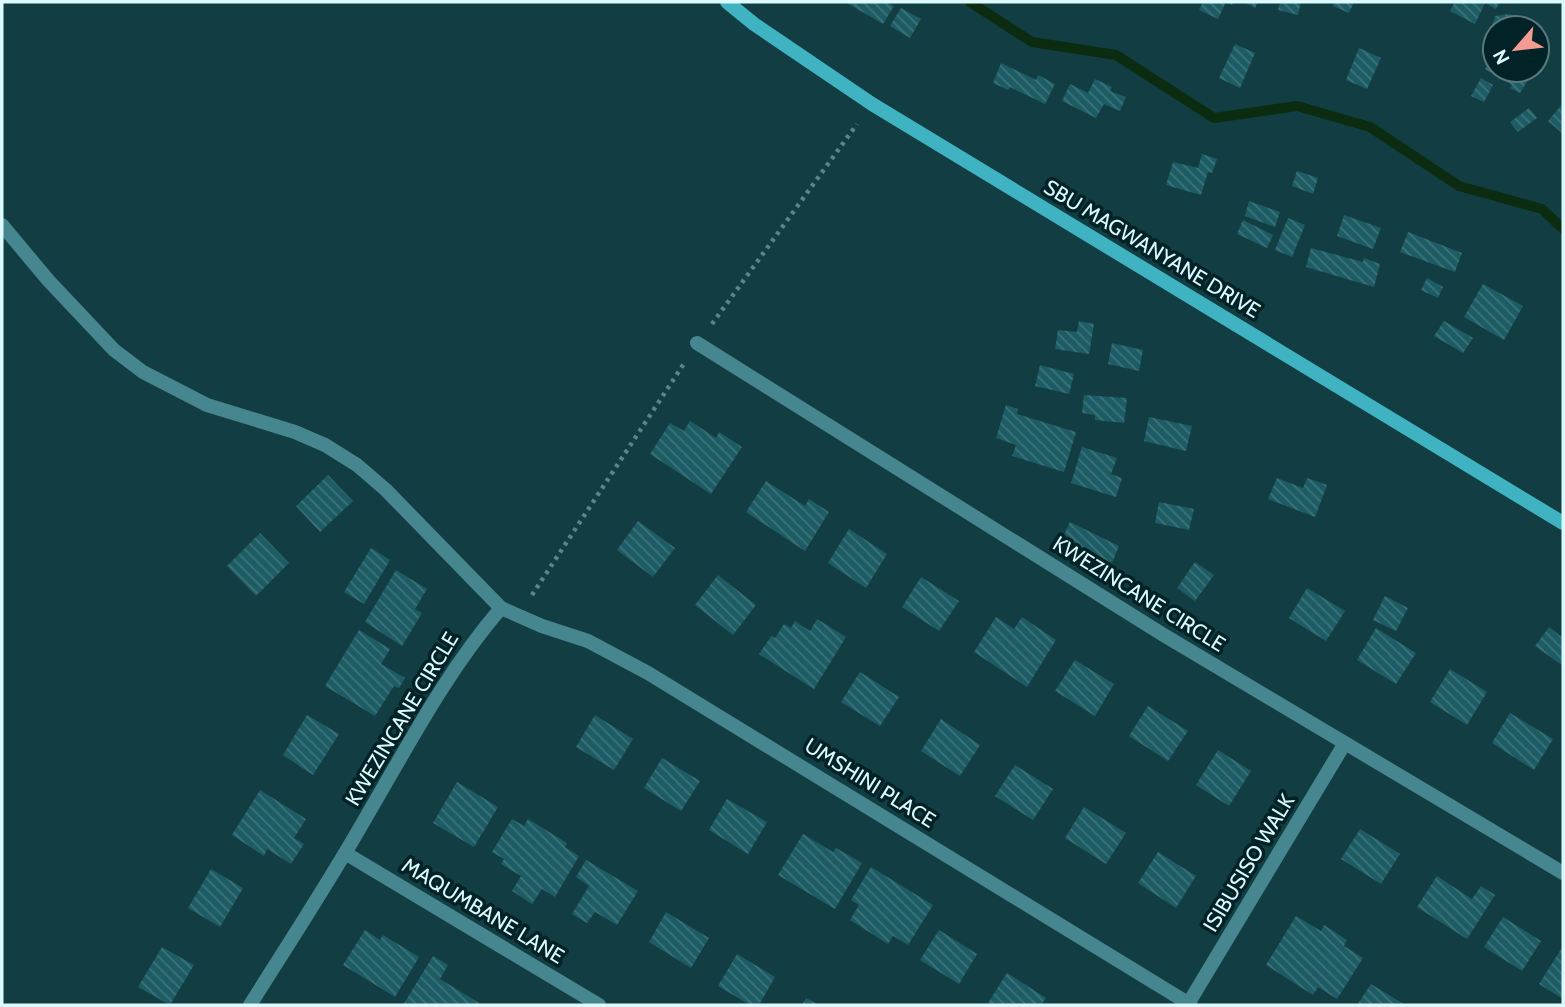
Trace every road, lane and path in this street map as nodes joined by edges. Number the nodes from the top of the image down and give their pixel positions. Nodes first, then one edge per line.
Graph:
1 (727, 2) edge
2 (872, 104) junction
3 (2, 225) edge
4 (697, 343) junction
5 (1563, 523) edge
6 (501, 608) junction
7 (517, 616) junction
8 (1345, 743) junction
9 (345, 853) junction
10 (1563, 873) edge
11 (250, 1005) edge
12 (599, 1005) edge
13 (1190, 1005) edge

1 - 2 main road, SBU MAGWANYANE DRIVE
2 - 4 path
2 - 5 main road, SBU MAGWANYANE DRIVE
3 - 6 street
4 - 7 path
4 - 8 street, KWEZINCANE CIRCLE
6 - 7 street
6 - 9 street, KWEZINCANE CIRCLE
7 - 13 street, UMSHINI PLACE
8 - 10 street, KWEZINCANE CIRCLE
8 - 13 street, ISIBUSISO WALK
9 - 11 street, KWEZINCANE CIRCLE
9 - 12 street, MAQUMBANE LANE

